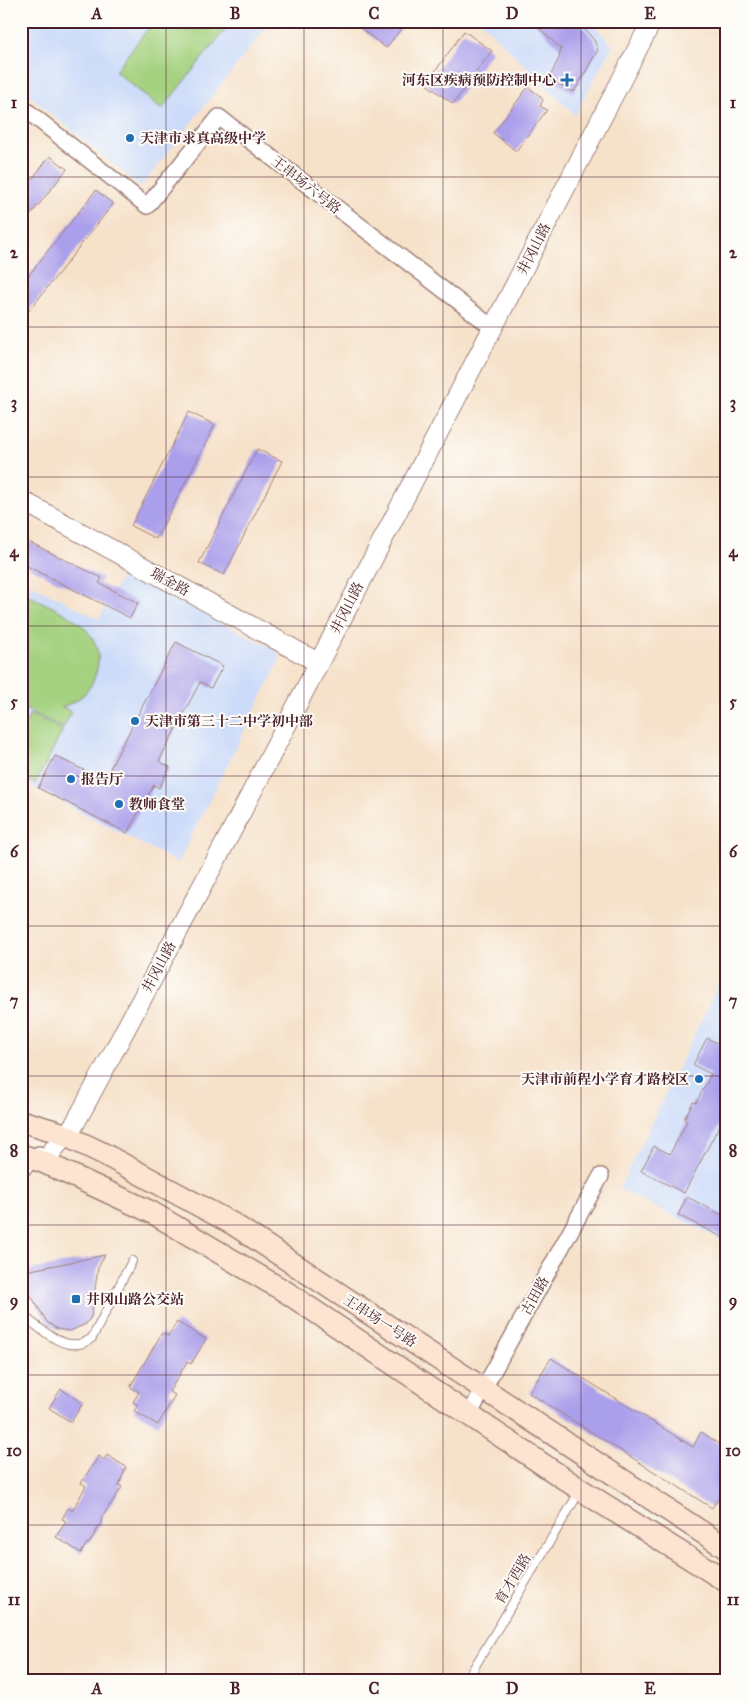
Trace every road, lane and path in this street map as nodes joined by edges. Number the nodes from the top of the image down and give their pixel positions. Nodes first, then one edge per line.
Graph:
1 (644, 21) edge
2 (652, 21) edge
3 (21, 106) edge
4 (490, 326) junction
5 (21, 500) edge
6 (316, 662) junction
7 (21, 1121) edge
8 (62, 1134) junction
9 (30, 1162) edge
10 (601, 1176) dead end
11 (21, 1180) edge
12 (92, 1186) dead end
13 (132, 1261) dead end
14 (21, 1314) edge
15 (484, 1390) junction
16 (469, 1415) junction
17 (581, 1490) junction
18 (726, 1548) edge
19 (726, 1581) edge
20 (466, 1681) edge

1 - 4 street, 井冈山路
2 - 4 street, 井冈山路
3 - 4 street, 王串场六号路
4 - 6 street, 井冈山路
5 - 6 street, 瑞金路
6 - 8 street, 井冈山路
7 - 8 main road, 王串场一号路
8 - 9 street, 井冈山路
8 - 15 main road, 王串场一号路
9 - 11 street, 井冈山路
9 - 12 main road
9 - 16 main road, 王串场一号路
10 - 15 street, 古田路
13 - 14 lane
15 - 16 street, 古田路
15 - 18 main road, 王串场一号路
16 - 17 main road, 王串场一号路
17 - 19 main road, 王串场一号路
17 - 20 lane, 育才西路

